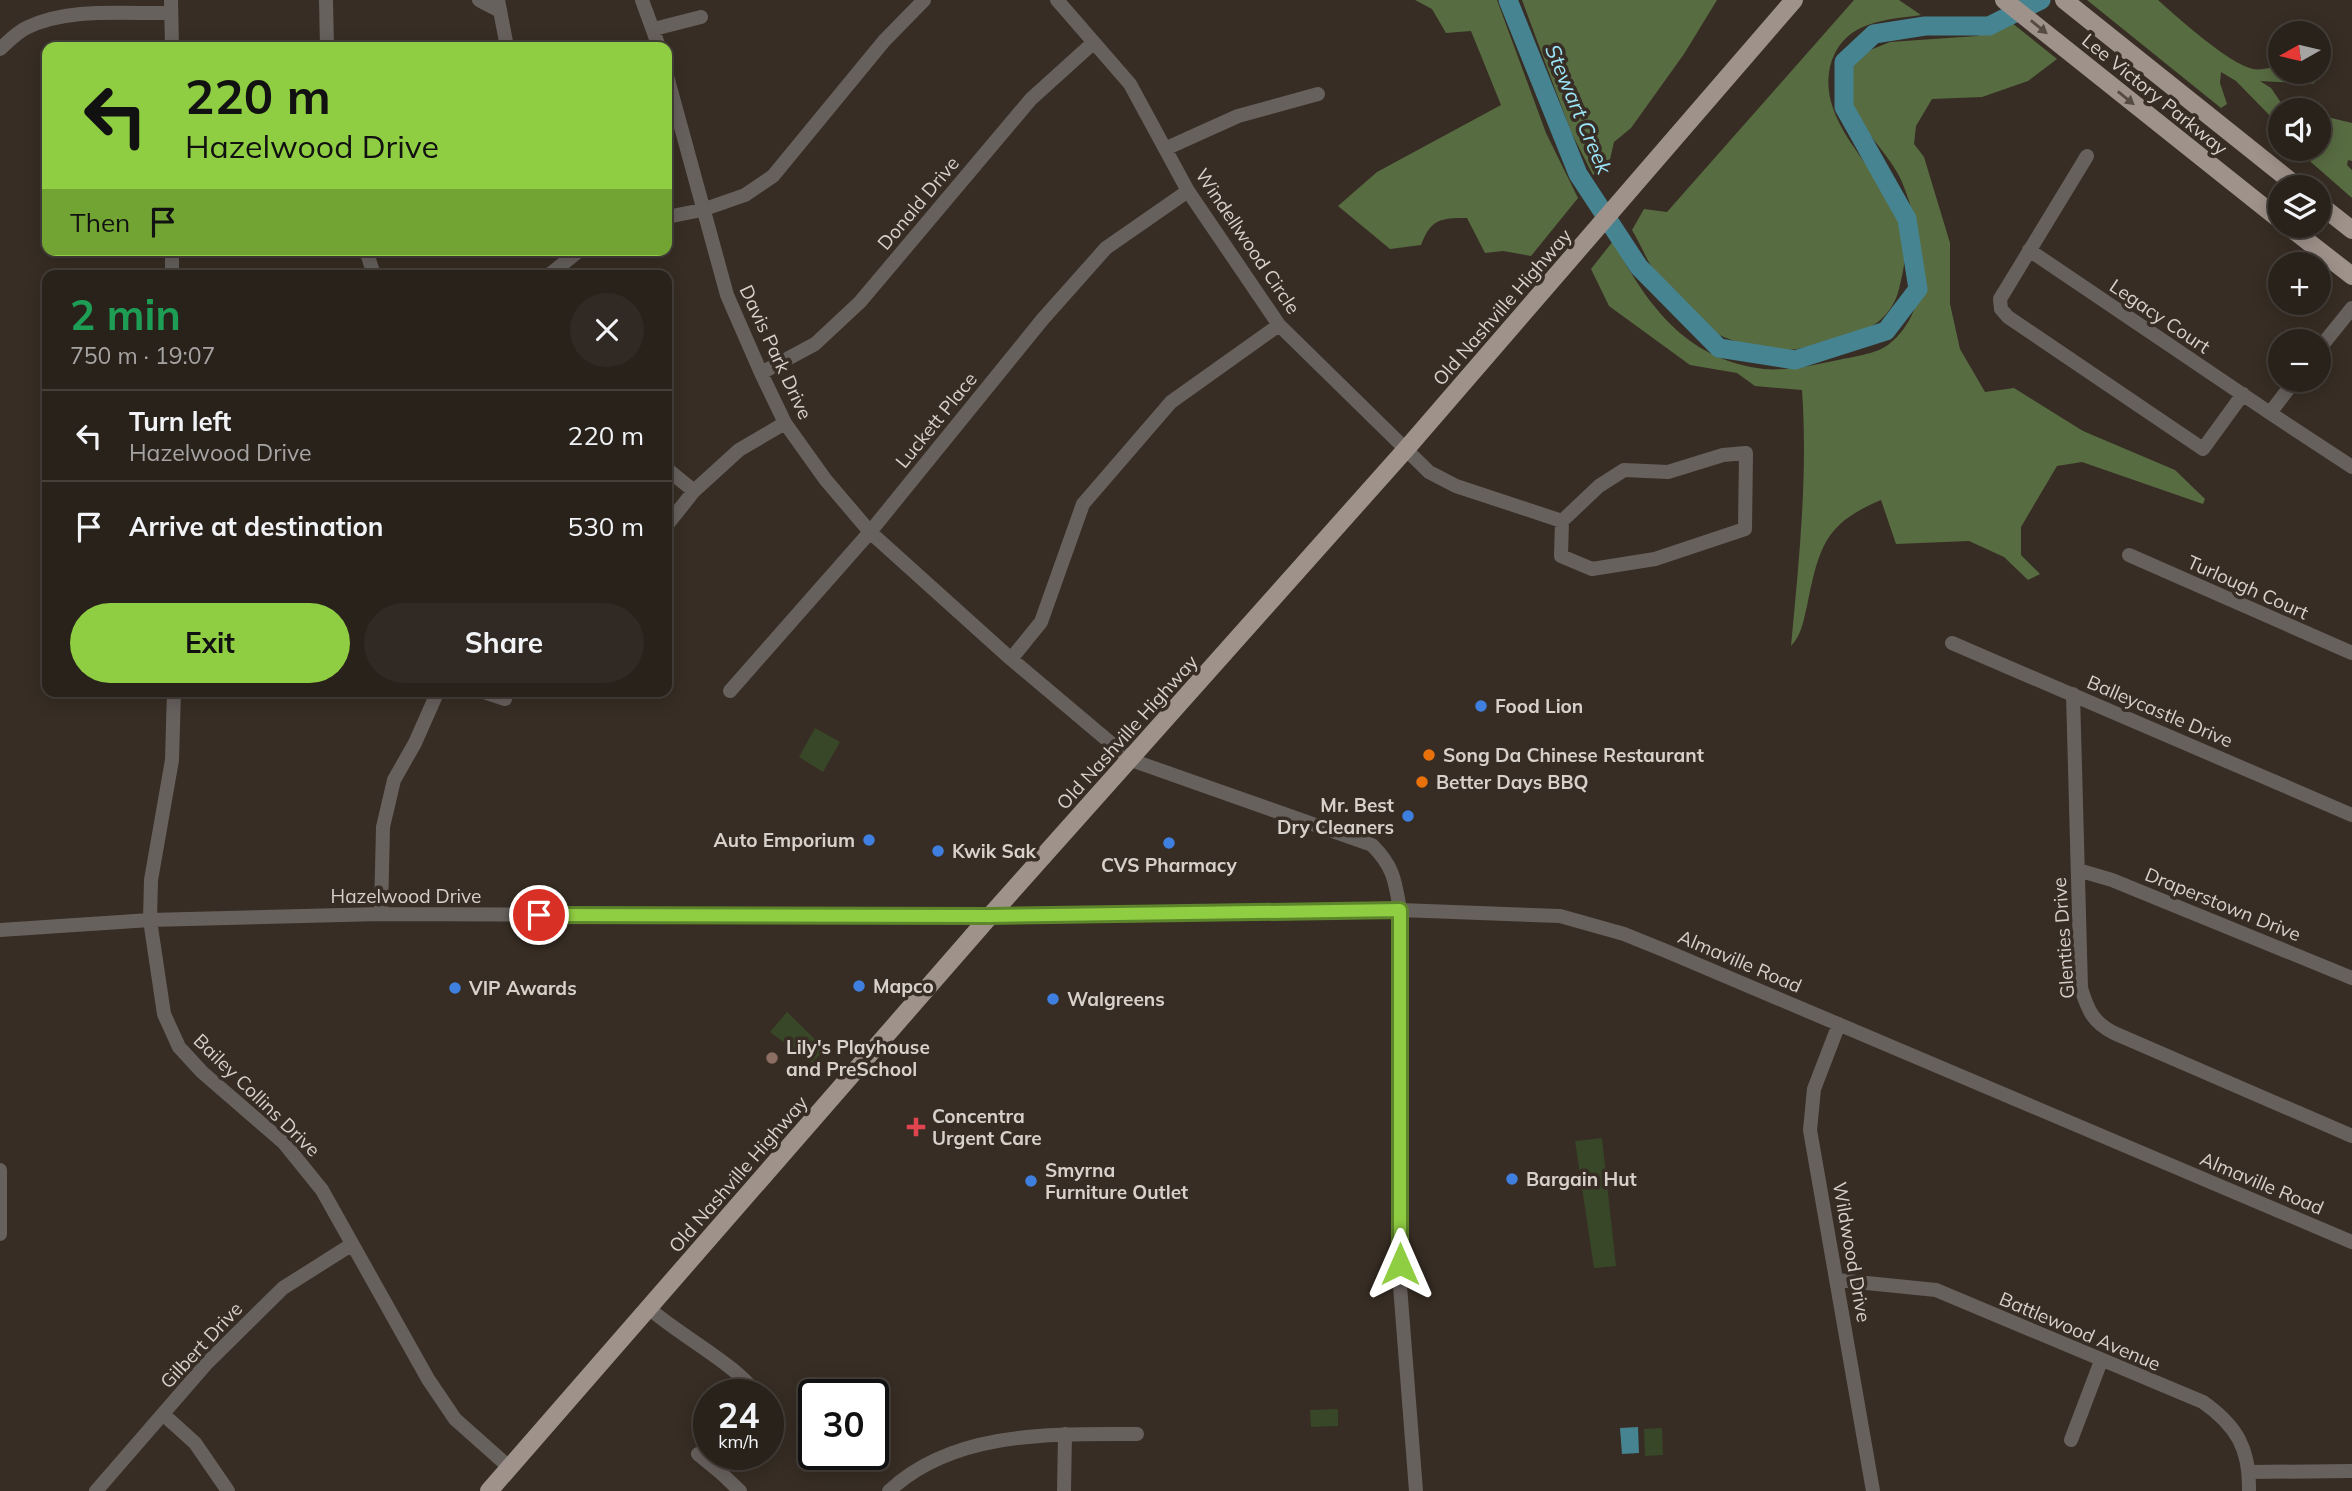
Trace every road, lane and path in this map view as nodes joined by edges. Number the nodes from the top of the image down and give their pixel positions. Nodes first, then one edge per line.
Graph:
1 (326, 0) edge
2 (478, 0) edge
3 (642, 0) edge
4 (924, 0) edge
5 (1057, 0) edge
6 (1794, 0) edge
7 (2004, 0) edge
8 (2064, 0) edge
9 (499, 6) edge
10 (171, 7) edge
11 (701, 17) dead end
12 (654, 29) junction
13 (172, 42) edge
14 (327, 42) edge
15 (506, 42) edge
16 (658, 42) edge
17 (1093, 43) junction
18 (0, 49) edge
19 (1318, 94) dead end
20 (672, 95) edge
21 (1167, 148) junction
22 (2087, 156) dead end
23 (2283, 175) edge
24 (1188, 191) junction
25 (702, 210) junction
26 (2268, 210) edge
27 (2331, 213) edge
28 (672, 215) edge
29 (2352, 230) edge
30 (2303, 238) edge
31 (2029, 250) junction
32 (572, 256) edge
33 (554, 270) edge
34 (2352, 276) edge
35 (2352, 308) edge
36 (1279, 325) junction
37 (2331, 334) edge
38 (761, 373) junction
39 (2286, 392) edge
40 (2242, 394) junction
41 (2270, 413) junction
42 (785, 423) junction
43 (1407, 448) junction
44 (2352, 467) edge
45 (672, 472) edge
46 (694, 491) junction
47 (672, 519) edge
48 (1562, 521) junction
49 (870, 531) junction
50 (2129, 555) dead end
51 (1952, 643) dead end
52 (2352, 653) edge
53 (1012, 659) junction
54 (730, 691) dead end
55 (2073, 694) junction
56 (173, 697) edge
57 (435, 697) edge
58 (499, 697) edge
59 (505, 699) dead end
60 (1131, 760) junction
61 (2352, 815) edge
62 (2078, 870) junction
63 (1400, 910) junction
64 (381, 914) junction
65 (990, 916) junction
66 (150, 920) junction
67 (0, 930) edge
68 (2352, 978) edge
69 (1839, 1024) junction
70 (2352, 1136) edge
71 (0, 1170) edge
72 (0, 1234) edge
73 (2352, 1242) edge
74 (351, 1245) junction
75 (1837, 1280) junction
76 (649, 1308) junction
77 (2101, 1361) junction
78 (745, 1379) edge
79 (164, 1415) junction
80 (1065, 1434) junction
81 (1137, 1434) dead end
82 (2071, 1440) dead end
83 (510, 1468) junction
84 (718, 1470) edge
85 (2352, 1471) edge
86 (720, 1472) joint
87 (2249, 1472) junction
88 (96, 1491) edge
89 (228, 1491) edge
90 (489, 1491) edge
91 (740, 1491) edge
92 (888, 1491) edge
93 (1064, 1491) edge
94 (1416, 1491) edge
95 (1873, 1491) edge
96 (2249, 1491) edge

1 - 14 street
2 - 9 street
3 - 12 street
4 - 25 street
5 - 17 street, Windellwood Circle
6 - 43 main road, Old Nashville Highway
7 -> 26 main road, Lee Victory Parkway
8 - 23 main road, Lee Victory Parkway
9 - 15 street
10 - 13 street
10 - 18 street
11 - 12 street
12 - 16 street
17 - 21 street, Windellwood Circle
17 - 38 street, Donald Drive
19 - 21 street
20 - 25 street, Davis Park Drive
21 - 24 street, Windellwood Circle
22 - 31 street
24 - 36 street, Windellwood Circle
24 - 49 street, Luckett Place
25 - 28 street
25 - 38 street, Davis Park Drive
27 - 29 main road
30 - 34 main road
31 - 40 street, Legacy Court
31 - 40 street
32 - 33 street
35 - 37 street
36 - 43 street, Windellwood Circle
36 - 53 street
38 - 42 street, Davis Park Drive
39 - 41 street
40 - 41 street, Legacy Court
41 - 44 street, Legacy Court
42 - 46 street
42 - 49 street, Davis Park Drive
43 - 48 street, Windellwood Circle
43 - 60 main road, Old Nashville Highway
45 - 46 street
46 - 47 street
48 - 48 street
49 - 53 street, Davis Park Drive
49 - 54 street, Luckett Place
50 - 52 street, Turlough Court
51 - 55 street, Balleycastle Drive
53 - 60 street, Davis Park Drive
55 - 61 street, Balleycastle Drive
55 - 62 street, Glenties Drive
56 - 66 street, Bailey Collins Drive
57 - 64 street
58 - 59 street
60 - 63 street
60 - 65 main road, Old Nashville Highway
62 - 68 street, Draperstown Drive
62 - 70 street, Glenties Drive
63 - 65 street, Hazelwood Drive
63 - 69 street, Almaville Road
63 - 94 street
64 - 65 street, Hazelwood Drive
64 - 66 street, Hazelwood Drive
65 - 76 main road, Old Nashville Highway
66 - 67 street, Hazelwood Drive
66 - 74 street, Bailey Collins Drive
69 - 73 street, Almaville Road
69 - 75 street, Wildwood Drive
71 - 72 street
74 - 79 street, Gilbert Drive
74 - 83 street, Bailey Collins Drive
75 - 77 street, Battlewood Avenue
75 - 95 street, Wildwood Drive
76 - 78 street
76 - 83 main road, Old Nashville Highway
77 - 82 street
77 - 87 street, Battlewood Avenue
79 - 88 street, Gilbert Drive
79 - 89 street
80 - 81 street
80 - 92 street
80 - 93 street
83 - 90 main road, Old Nashville Highway
84 - 86 street
85 - 87 street
86 - 91 street
87 - 96 street, Battlewood Avenue

